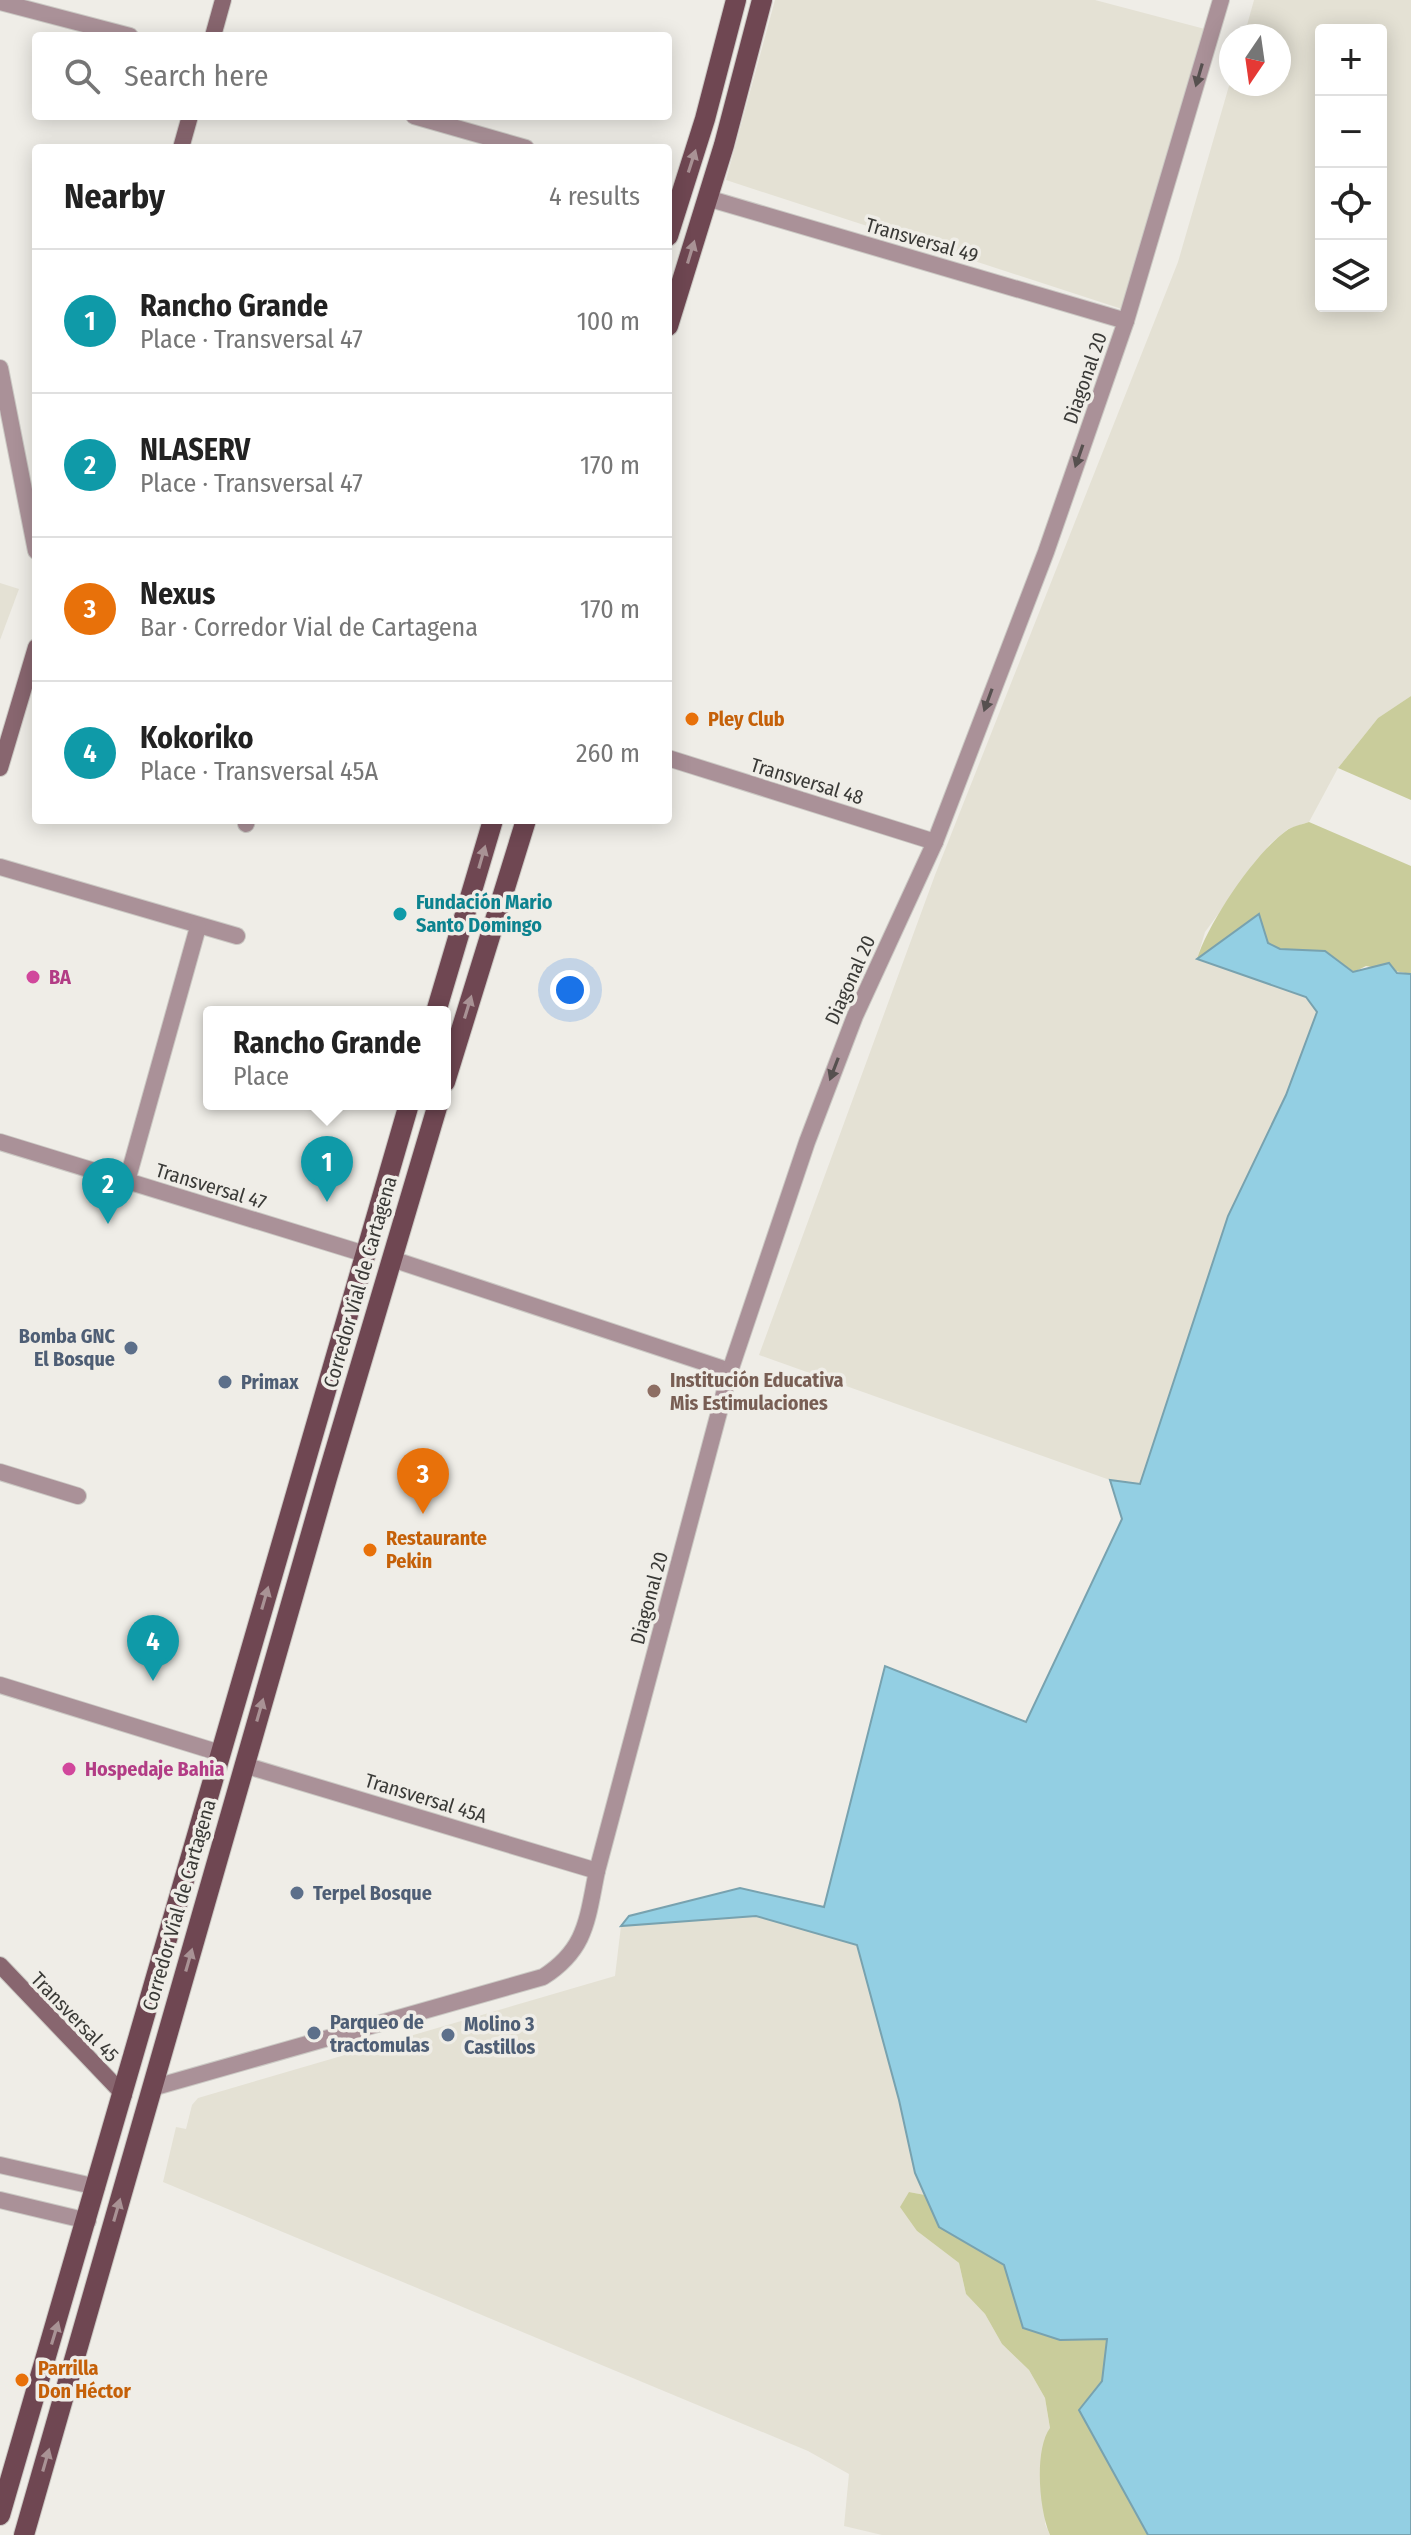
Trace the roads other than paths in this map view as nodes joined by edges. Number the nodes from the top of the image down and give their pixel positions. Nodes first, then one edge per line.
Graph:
1 (223, 0) edge
2 (736, 0) edge
3 (762, 0) edge
4 (1221, 0) edge
5 (0, 2) edge
6 (115, 32) edge
7 (214, 32) edge
8 (189, 120) edge
9 (428, 120) edge
10 (182, 144) edge
11 (512, 144) edge
12 (675, 190) edge
13 (707, 198) junction
14 (672, 313) edge
15 (1126, 321) junction
16 (0, 368) edge
17 (32, 531) edge
18 (32, 660) edge
19 (672, 759) edge
20 (0, 768) edge
21 (492, 824) edge
22 (525, 824) edge
23 (935, 842) junction
24 (0, 867) edge
25 (198, 927) junction
26 (237, 936) dead end
27 (438, 1006) edge
28 (451, 1063) edge
29 (407, 1110) edge
30 (436, 1110) edge
31 (0, 1142) edge
32 (127, 1181) junction
33 (365, 1254) junction
34 (392, 1259) junction
35 (730, 1371) junction
36 (0, 1472) edge
37 (78, 1496) dead end
38 (0, 1685) edge
39 (220, 1753) junction
40 (244, 1765) junction
41 (597, 1871) junction
42 (0, 1965) edge
43 (152, 2088) junction
44 (124, 2095) junction
45 (0, 2165) edge
46 (97, 2187) junction
47 (0, 2200) edge
48 (88, 2221) junction
49 (0, 2514) edge
50 (24, 2535) edge

1 - 7 street
12 -> 2 main road
3 - 13 main road
4 -> 15 street, Diagonal 20
5 - 6 street
8 - 10 street
9 - 11 street
14 -> 13 main road
13 - 15 street, Transversal 49
15 -> 23 street, Diagonal 20
16 - 17 street
18 - 20 street
19 - 23 street, Transversal 48
27 -> 21 main road
28 -> 22 main road
23 -> 35 street, Diagonal 20
24 - 25 street
25 - 26 street
25 - 32 street
29 - 33 main road, Corredor Vial de Cartagena
30 - 34 main road, Corredor Vial de Cartagena
31 - 32 street, Transversal 47
32 - 33 street, Transversal 47
39 -> 33 main road, Corredor Vial de Cartagena
34 - 35 street
40 -> 34 main road, Corredor Vial de Cartagena
35 - 41 street, Diagonal 20
36 - 37 street
38 - 39 street
39 - 44 main road, Corredor Vial de Cartagena
40 - 41 street, Transversal 45A
43 -> 40 main road, Corredor Vial de Cartagena
41 - 43 street, Diagonal 20
42 - 44 street, Transversal 45
50 -> 43 main road, Corredor Vial de Cartagena
44 - 46 main road, Corredor Vial de Cartagena
45 - 46 street
46 - 48 main road, Corredor Vial de Cartagena
47 - 48 street
49 -> 48 main road, Corredor Vial de Cartagena

